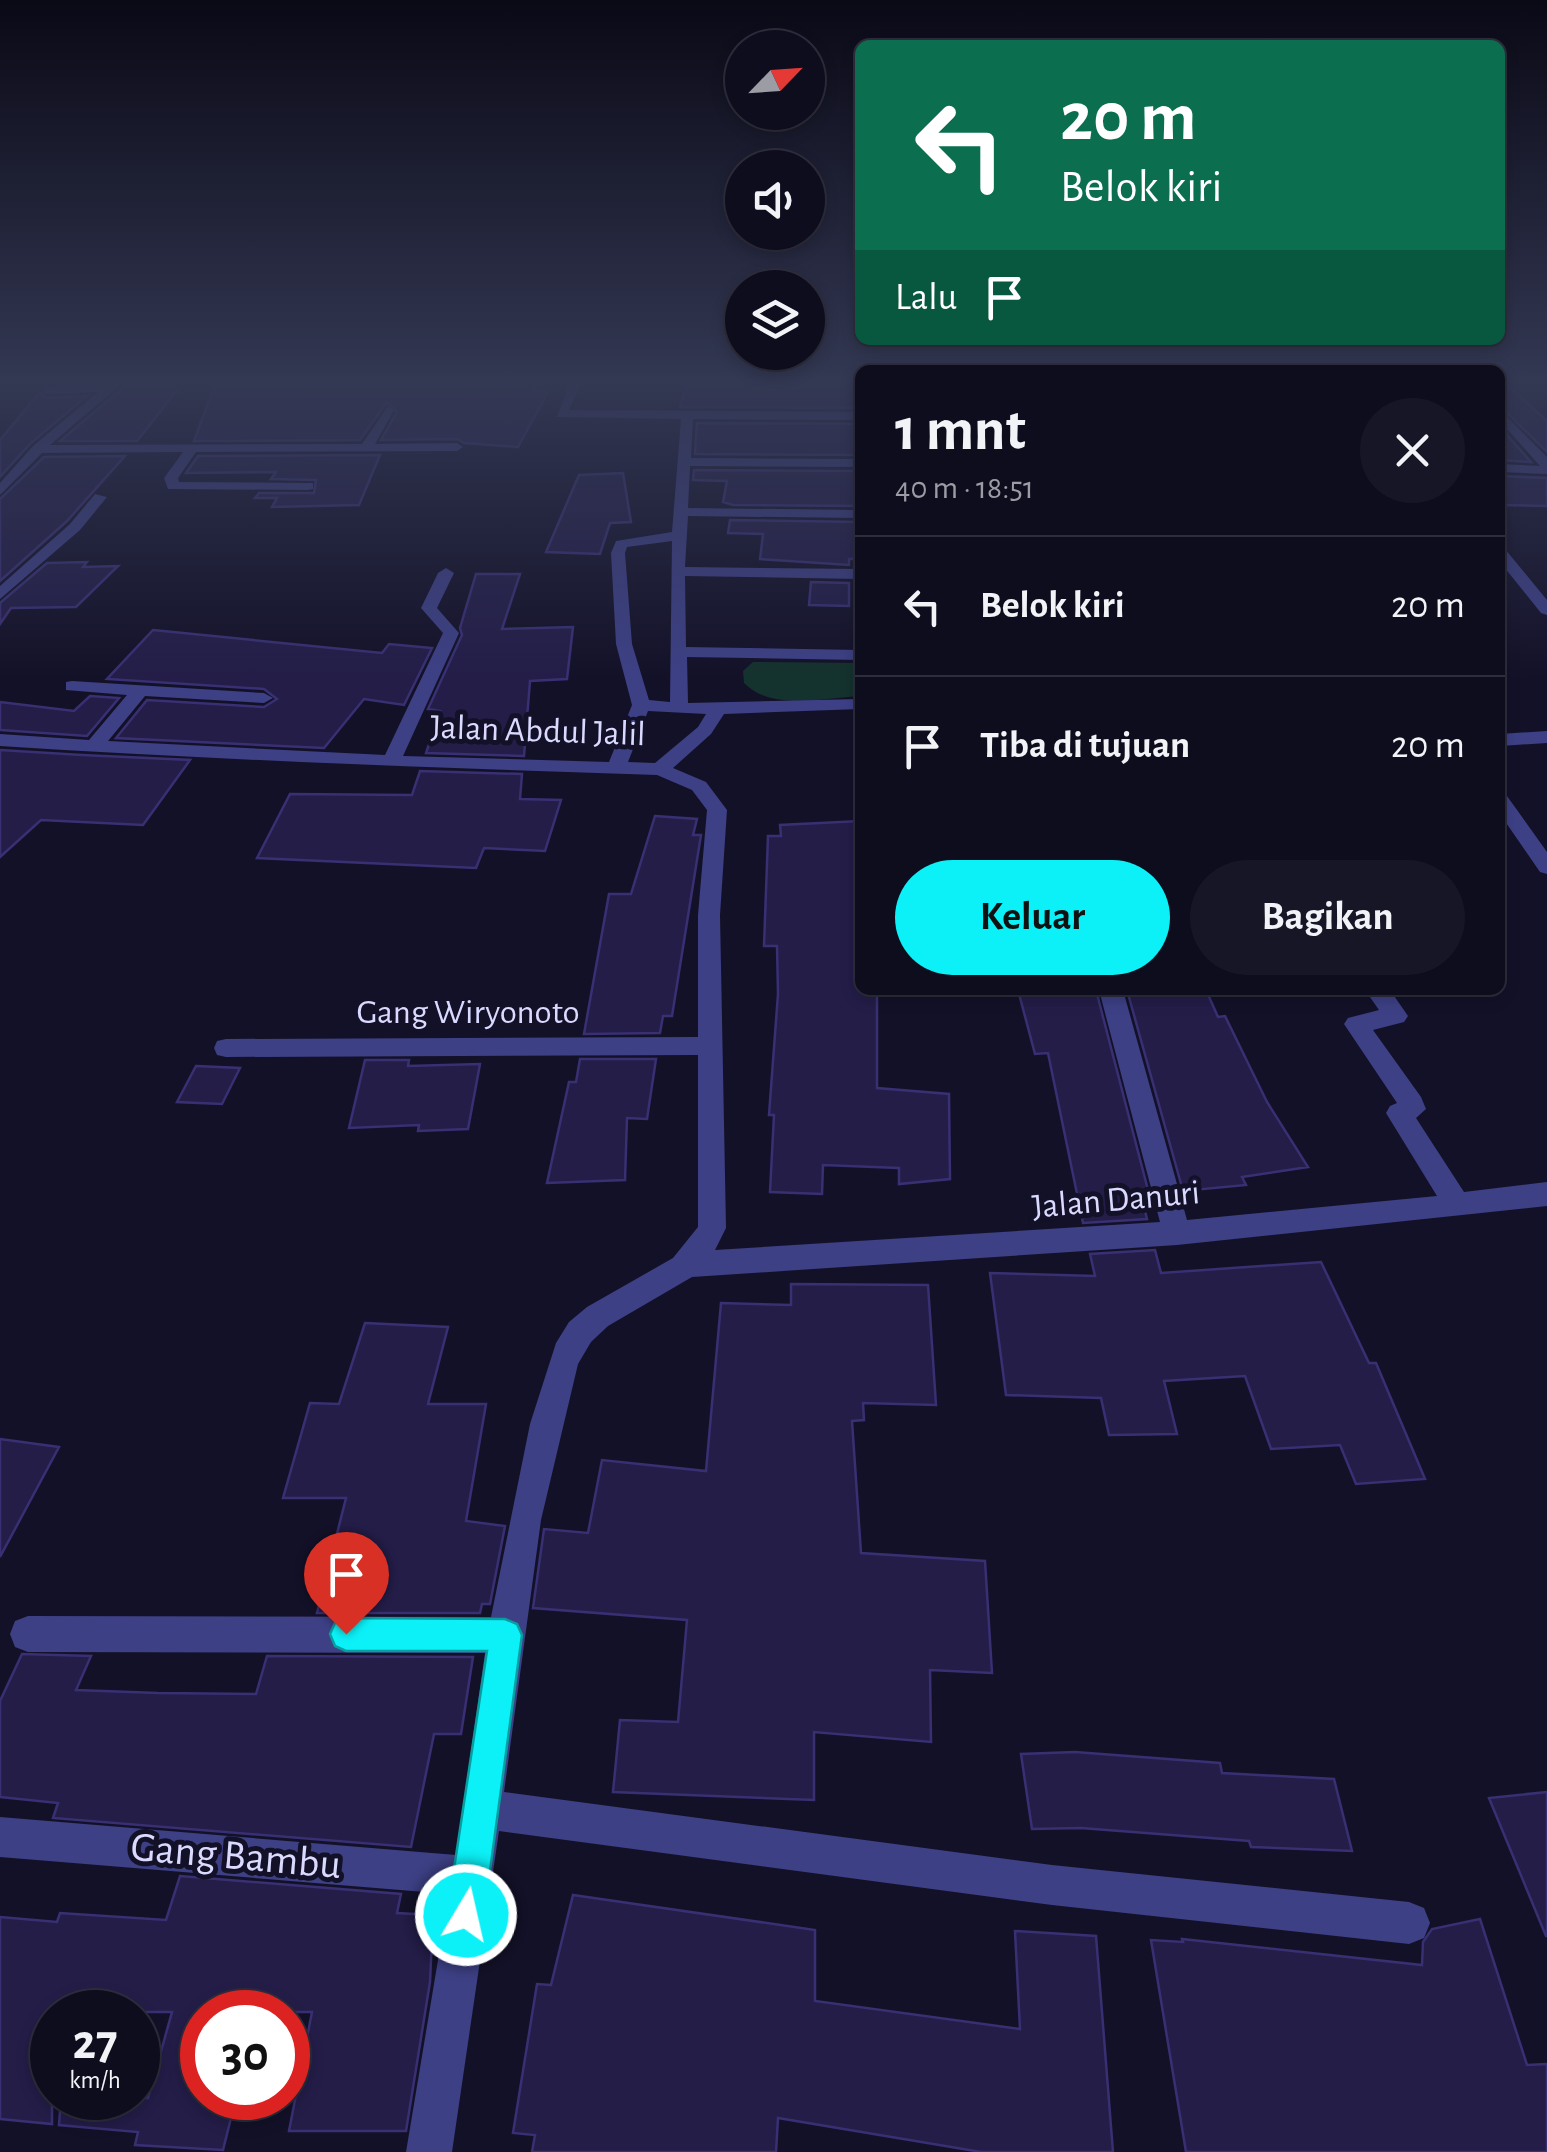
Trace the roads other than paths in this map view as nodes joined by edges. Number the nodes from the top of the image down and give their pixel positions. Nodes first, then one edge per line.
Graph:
1 (172, 479) edge
2 (683, 479) edge
3 (308, 486) dead end
4 (100, 497) dead end
5 (680, 512) junction
6 (855, 514) edge
7 (679, 535) junction
8 (1505, 558) edge
9 (678, 571) junction
10 (446, 573) dead end
11 (855, 574) edge
12 (0, 594) edge
13 (1547, 610) edge
14 (676, 652) junction
15 (855, 655) edge
16 (72, 686) dead end
17 (140, 691) junction
18 (264, 698) dead end
19 (641, 704) junction
20 (855, 704) edge
21 (678, 708) junction
22 (718, 709) junction
23 (1547, 737) edge
24 (0, 740) edge
25 (1505, 740) edge
26 (93, 747) junction
27 (392, 762) junction
28 (617, 766) junction
29 (660, 769) junction
30 (1505, 807) edge
31 (1547, 867) edge
32 (1112, 995) edge
33 (1381, 995) edge
34 (710, 1046) junction
35 (226, 1048) dead end
36 (1547, 1194) edge
37 (1458, 1206) junction
38 (1177, 1232) junction
39 (690, 1264) junction
40 (28, 1634) dead end
41 (505, 1635) junction
42 (482, 1809) junction
43 (0, 1837) edge
44 (472, 1876) junction
45 (1409, 1923) dead end
46 (430, 2152) edge

1 - 3 street
2 - 5 street
4 - 12 street
5 - 6 street
5 - 7 street
7 - 9 street
7 - 19 street
8 - 13 street
9 - 11 street
9 - 14 street
10 - 27 street
14 - 15 street
14 - 21 street
16 - 17 street
17 - 18 street
17 - 26 street
19 - 21 street
19 - 28 street
20 - 22 street
21 - 22 street
22 - 29 street
23 - 25 street
24 - 26 street, Jalan Abdul Jalil
26 - 27 street, Jalan Abdul Jalil
27 - 28 street, Jalan Abdul Jalil
28 - 29 street, Jalan Abdul Jalil
29 - 34 street, Jalan Abdul Jalil
30 - 31 street
32 - 38 street
33 - 37 street
34 - 35 street, Gang Wiryonoto
34 - 39 street, Jalan Abdul Jalil
36 - 37 street, Jalan Danuri
37 - 38 street, Jalan Danuri
38 - 39 street, Jalan Danuri
39 - 41 street
40 - 41 street
41 - 42 street
42 - 44 street
42 - 45 street
43 - 44 street, Gang Bambu
44 - 46 street

